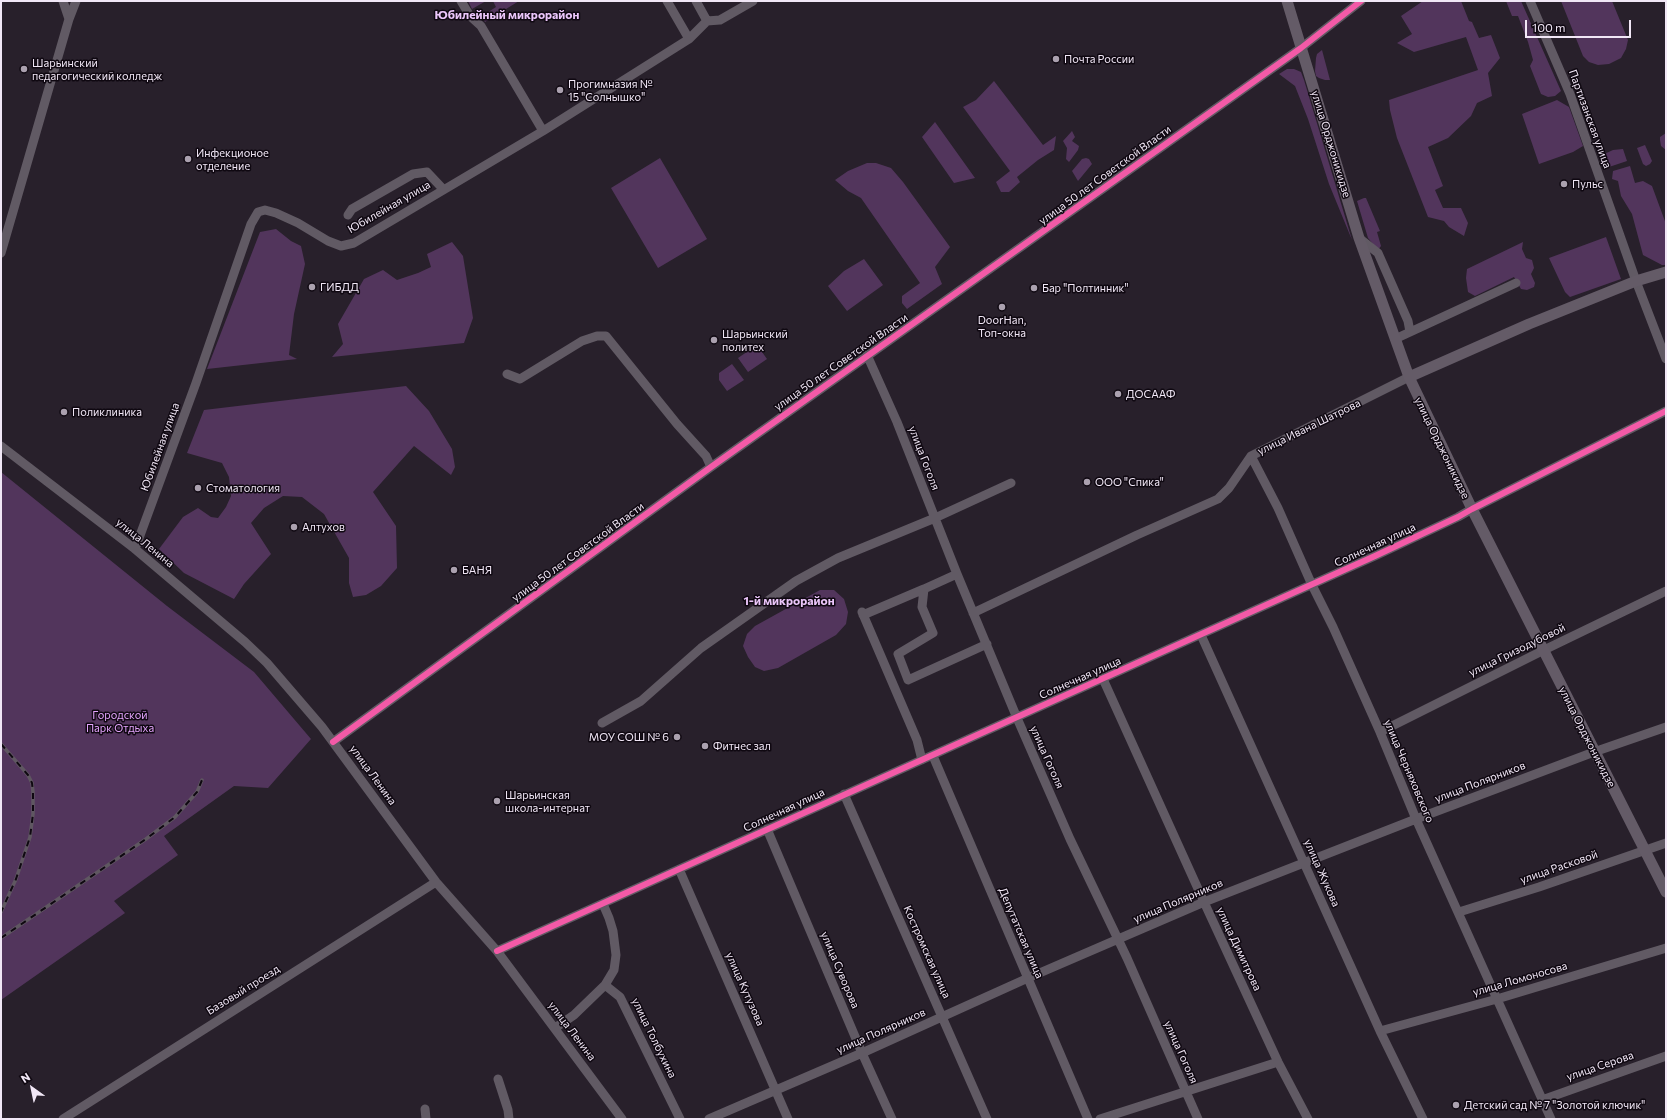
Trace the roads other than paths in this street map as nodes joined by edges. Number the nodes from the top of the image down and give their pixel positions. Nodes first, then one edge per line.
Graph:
1 (63, 1) edge
2 (76, 1) edge
3 (461, 1) edge
4 (667, 1) edge
5 (696, 1) edge
6 (752, 1) edge
7 (1287, 1) edge
8 (1361, 1) edge
9 (1530, 1) edge
10 (69, 19) junction
11 (708, 21) junction
12 (689, 39) junction
13 (1301, 48) junction
14 (543, 131) junction
15 (443, 189) junction
16 (348, 215) dead end
17 (1359, 238) junction
18 (1, 253) edge
19 (1666, 272) edge
20 (1636, 281) junction
21 (1516, 283) dead end
22 (1410, 332) junction
23 (1395, 339) junction
24 (867, 355) junction
25 (1666, 359) edge
26 (507, 374) dead end
27 (1409, 377) junction
28 (1666, 411) edge
29 (1, 446) edge
30 (1251, 456) junction
31 (711, 468) junction
32 (1011, 483) dead end
33 (1472, 509) junction
34 (935, 518) junction
35 (135, 549) junction
36 (957, 574) junction
37 (1312, 585) junction
38 (924, 588) junction
39 (1666, 591) edge
40 (973, 613) junction
41 (1201, 635) junction
42 (987, 644) junction
43 (1544, 650) junction
44 (1103, 679) junction
45 (1017, 718) junction
46 (602, 723) dead end
47 (1666, 727) edge
48 (1380, 732) junction
49 (333, 742) junction
50 (1594, 752) junction
51 (933, 756) junction
52 (922, 760) junction
53 (844, 794) junction
54 (1416, 819) junction
55 (766, 829) junction
56 (1666, 843) edge
57 (1644, 850) junction
58 (1304, 862) junction
59 (679, 869) junction
60 (436, 882) junction
61 (1666, 892) edge
62 (1204, 902) junction
63 (603, 904) junction
64 (1459, 912) junction
65 (1118, 939) junction
66 (1666, 948) edge
67 (497, 952) junction
68 (1028, 978) junction
69 (606, 985) junction
70 (1497, 999) junction
71 (942, 1016) junction
72 (554, 1028) junction
73 (1380, 1031) junction
74 (862, 1053) junction
75 (1666, 1056) edge
76 (1278, 1062) junction
77 (498, 1079) dead end
78 (776, 1089) junction
79 (1186, 1092) junction
80 (1542, 1100) junction
81 (425, 1109) dead end
82 (62, 1119) edge
83 (426, 1119) edge
84 (509, 1119) edge
85 (622, 1119) edge
86 (680, 1119) edge
87 (709, 1119) edge
88 (788, 1119) edge
89 (892, 1119) edge
90 (987, 1119) edge
91 (1088, 1119) edge
92 (1100, 1119) edge
93 (1198, 1119) edge
94 (1308, 1119) edge
95 (1423, 1119) edge
96 (1551, 1119) edge

1 - 10 street
2 - 10 street
3 - 14 street
4 - 12 street
5 - 11 street
6 - 11 street
7 - 13 main road, улица Орджоникидзе
8 - 13 street, улица 50 лет Советской Власти
9 - 20 street, Партизанская улица
10 - 18 street
11 - 12 street, Юбилейная улица
12 - 14 street, Юбилейная улица
13 - 17 main road, улица Орджоникидзе
13 - 24 street, улица 50 лет Советской Власти
14 - 15 street, Юбилейная улица
15 - 16 street
15 - 35 street, Юбилейная улица
17 - 22 street
17 - 23 main road, улица Орджоникидзе
19 - 20 main road, улица Ивана Шатрова
20 - 25 street, Партизанская улица
20 - 27 main road, улица Ивана Шатрова
21 - 22 street
22 - 23 street
23 - 27 main road, улица Орджоникидзе
24 - 31 street, улица 50 лет Советской Власти
24 - 34 street, улица Гоголя
26 - 31 street
27 - 30 street, улица Ивана Шатрова
27 - 33 main road, улица Орджоникидзе
28 - 33 street, Солнечная улица
29 - 35 street, улица Ленина
30 - 37 street, улица Черняховского
30 - 40 street, улица Ивана Шатрова
31 - 49 street, улица 50 лет Советской Власти
32 - 34 street
33 - 37 street, Солнечная улица
33 - 43 main road, улица Орджоникидзе
34 - 36 street, улица Гоголя
34 - 46 street
35 - 49 street, улица Ленина
36 - 38 street
36 - 40 street, улица Гоголя
37 - 41 street, Солнечная улица
37 - 48 street, улица Черняховского
38 - 42 street
38 - 52 street
39 - 43 street, улица Гризодубовой
40 - 42 street, улица Гоголя
41 - 44 street, Солнечная улица
41 - 58 street, улица Жукова
42 - 45 street, улица Гоголя
43 - 48 street, улица Гризодубовой
43 - 50 main road, улица Орджоникидзе
44 - 45 street, Солнечная улица
44 - 62 street, улица Димитрова
45 - 51 street, Солнечная улица
45 - 65 street, улица Гоголя
47 - 50 street, улица Полярников
48 - 54 street, улица Черняховского
49 - 60 street, улица Ленина
50 - 54 street, улица Полярников
50 - 57 main road, улица Орджоникидзе
51 - 52 street, Солнечная улица
51 - 68 street, Депутатская улица
52 - 53 street, Солнечная улица
53 - 55 street, Солнечная улица
53 - 71 street, Костромская улица
54 - 58 street, улица Полярников
54 - 64 street, улица Черняховского
55 - 59 street, Солнечная улица
55 - 74 street, улица Суворова
56 - 57 street, улица Расковой
57 - 61 main road, улица Орджоникидзе
57 - 64 street, улица Расковой
58 - 62 street, улица Полярников
58 - 73 street, улица Жукова
59 - 63 street, Солнечная улица
59 - 78 street, улица Кутузова
60 - 67 street, улица Ленина
60 - 82 street, Базовый проезд
62 - 65 street, улица Полярников
62 - 76 street, улица Димитрова
63 - 67 street, Солнечная улица
63 - 69 street
64 - 70 street, улица Черняховского
65 - 68 street, улица Полярников
65 - 79 street, улица Гоголя
66 - 70 street, улица Ломоносова
67 - 72 street, улица Ленина
68 - 71 street, улица Полярников
68 - 91 street, Депутатская улица
69 - 72 street
69 - 86 street, улица Толбухина
70 - 73 street, улица Ломоносова
70 - 80 street, улица Черняховского
71 - 74 street, улица Полярников
71 - 90 street, Костромская улица
72 - 85 street, улица Ленина
73 - 95 street, улица Жукова
74 - 78 street, улица Полярников
74 - 89 street, улица Суворова
75 - 80 street, улица Серова
76 - 79 street
76 - 94 street, улица Димитрова
77 - 84 street
78 - 87 street, улица Полярников
78 - 88 street, улица Кутузова
79 - 92 street
79 - 93 street, улица Гоголя
80 - 96 street, улица Черняховского
81 - 83 street

